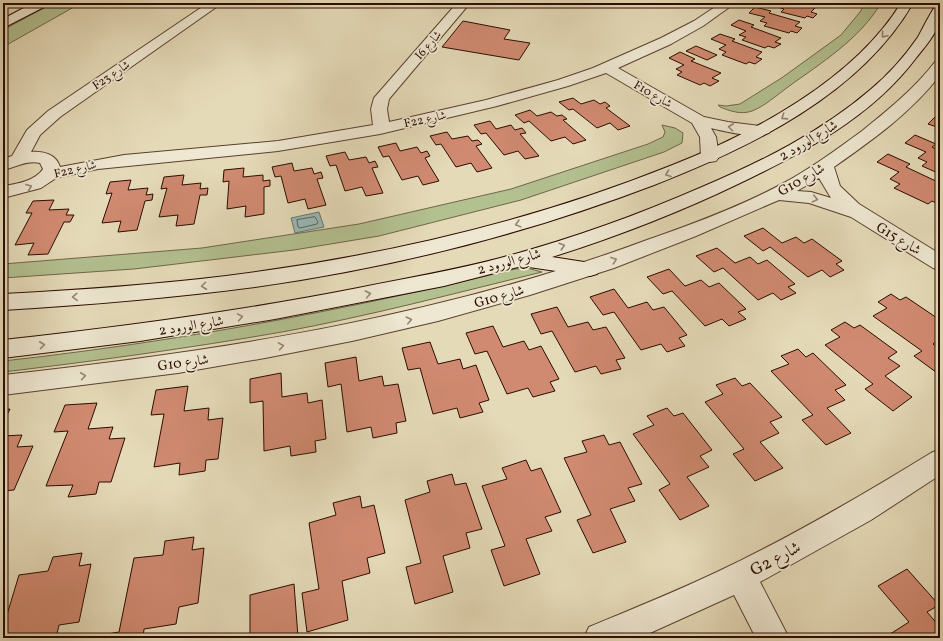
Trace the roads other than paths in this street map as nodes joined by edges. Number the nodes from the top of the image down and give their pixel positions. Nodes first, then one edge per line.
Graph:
1 (42, 3) edge
2 (216, 3) edge
3 (464, 3) edge
4 (729, 3) edge
5 (907, 3) edge
6 (940, 8) edge
7 (3, 24) edge
8 (940, 65) edge
9 (607, 67) junction
10 (391, 88) junction
11 (430, 118) junction
12 (699, 120) junction
13 (382, 128) junction
14 (763, 130) junction
15 (710, 157) junction
16 (11, 162) edge
17 (825, 166) junction
18 (47, 168) junction
19 (3, 192) edge
20 (777, 194) junction
21 (858, 213) junction
22 (521, 259) junction
23 (940, 263) edge
24 (590, 269) junction
25 (3, 302) edge
26 (3, 349) edge
27 (3, 385) edge
28 (940, 461) edge
29 (741, 577) junction
30 (600, 638) edge
31 (773, 638) edge

1 - 7 street
2 - 16 street, F23 شارع
3 - 10 street, I6 شارع
4 - 9 street, F22 شارع
5 -> 14 street
22 -> 6 street, شارع الورود 2
8 - 17 street, G10 شارع
9 - 11 street, F22 شارع
9 - 12 street, F10 شارع
10 - 11 street
10 - 13 street, I6 شارع
11 - 13 street, F22 شارع
14 -> 12 street, F10 شارع
12 - 15 street
13 - 18 street, F22 شارع
14 - 15 street
15 -> 25 street
16 - 18 street, F22 شارع
17 - 20 street, G10 شارع
17 - 21 street, G15 شارع
19 -> 18 street, F22 شارع
20 -> 21 street, G15 شارع
24 -> 20 street, G10 شارع
21 - 23 street, G15 شارع
22 - 24 street
26 -> 22 street, شارع الورود 2
27 -> 24 street, G10 شارع
28 - 29 street, G2 شارع
29 - 30 street, G2 شارع
29 - 31 street

